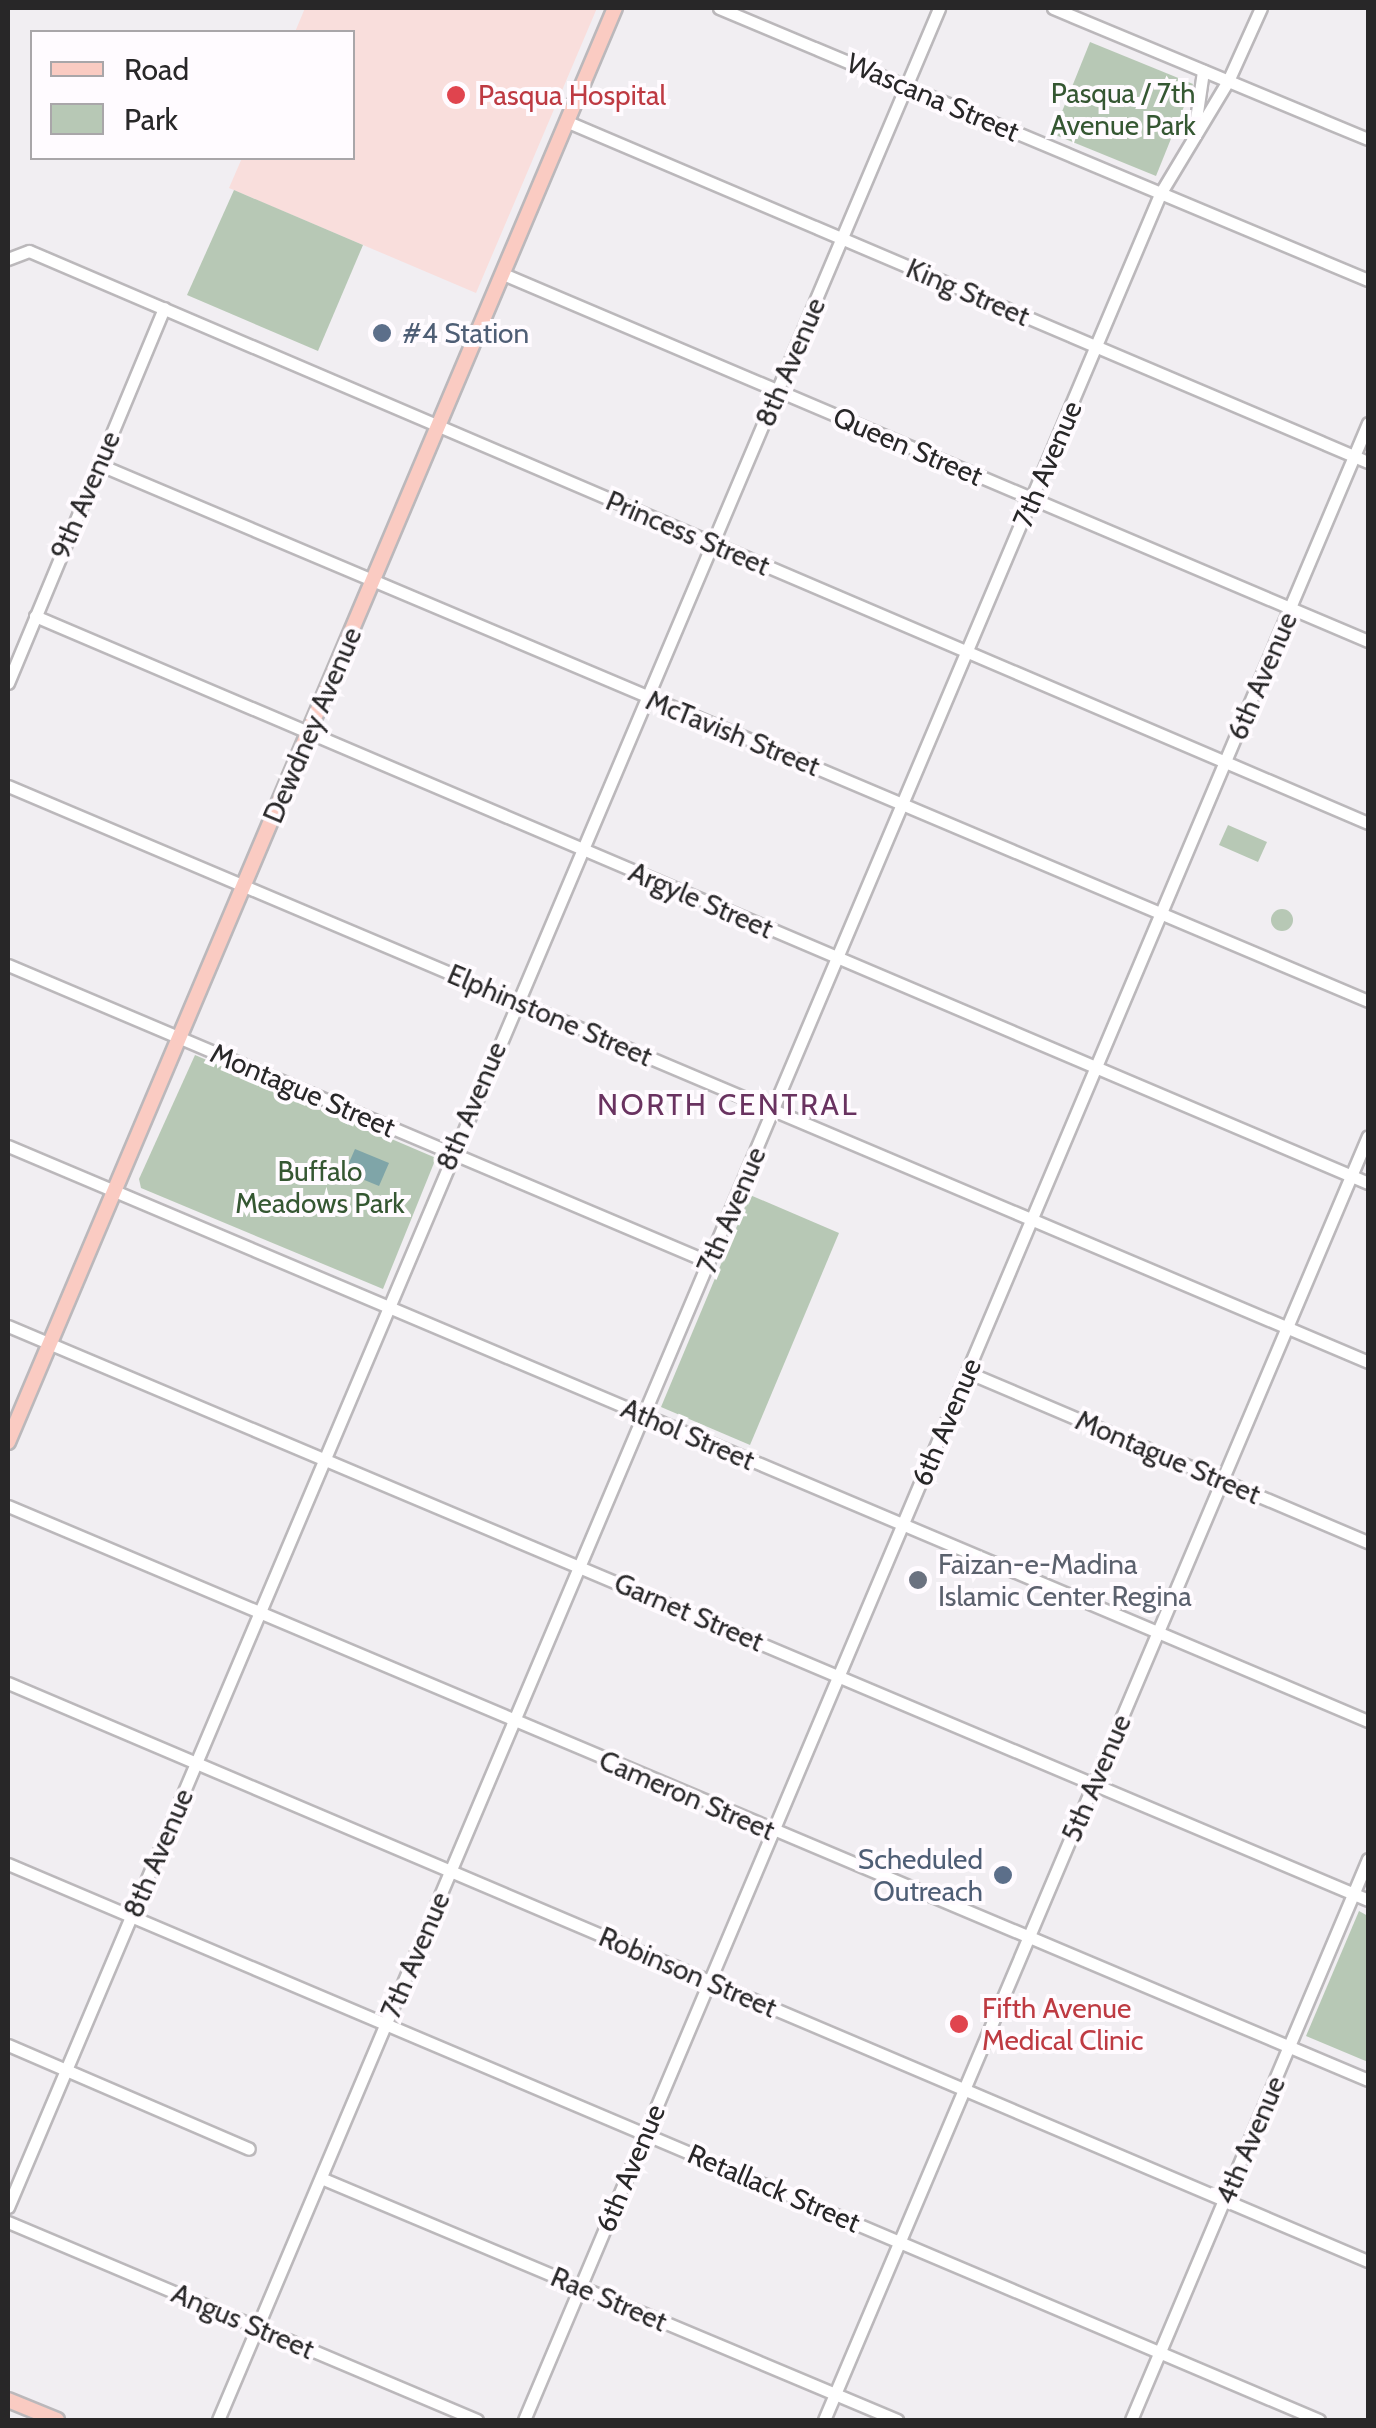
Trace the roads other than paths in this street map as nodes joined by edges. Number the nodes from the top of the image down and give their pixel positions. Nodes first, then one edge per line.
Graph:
1 (615, 8) edge
2 (719, 8) edge
3 (939, 8) edge
4 (1053, 8) edge
5 (1260, 8) edge
6 (1203, 70) junction
7 (1228, 80) junction
8 (905, 86) junction
9 (568, 122) junction
10 (1194, 128) junction
11 (1368, 139) edge
12 (1160, 194) junction
13 (841, 240) junction
14 (8, 259) edge
15 (503, 274) junction
16 (1368, 280) edge
17 (164, 308) junction
18 (1098, 346) junction
19 (778, 390) junction
20 (1368, 424) edge
21 (438, 426) junction
22 (1354, 456) junction
23 (1368, 462) edge
24 (98, 464) junction
25 (1032, 500) junction
26 (714, 544) junction
27 (374, 579) junction
28 (1290, 609) junction
29 (35, 616) junction
30 (1368, 641) edge
31 (967, 651) junction
32 (8, 683) edge
33 (648, 698) junction
34 (308, 733) junction
35 (1226, 761) junction
36 (8, 786) edge
37 (902, 803) junction
38 (1368, 823) edge
39 (582, 849) junction
40 (244, 886) junction
41 (1161, 914) junction
42 (838, 958) junction
43 (8, 965) edge
44 (1368, 1000) edge
45 (516, 1001) junction
46 (178, 1036) junction
47 (1096, 1067) junction
48 (774, 1108) junction
49 (1368, 1136) edge
50 (8, 1146) edge
51 (450, 1153) junction
52 (1352, 1176) junction
53 (1368, 1182) edge
54 (114, 1190) junction
55 (1032, 1219) junction
56 (709, 1262) junction
57 (387, 1306) junction
58 (8, 1326) edge
59 (1286, 1327) junction
60 (49, 1344) junction
61 (1368, 1362) edge
62 (967, 1372) junction
63 (644, 1416) junction
64 (8, 1442) edge
65 (324, 1458) junction
66 (1222, 1480) junction
67 (8, 1506) edge
68 (902, 1525) junction
69 (1368, 1542) edge
70 (581, 1567) junction
71 (260, 1614) junction
72 (1158, 1632) junction
73 (839, 1674) junction
74 (8, 1683) edge
75 (1368, 1722) edge
76 (515, 1723) junction
77 (195, 1765) junction
78 (1093, 1783) junction
79 (773, 1831) junction
80 (1368, 1859) edge
81 (8, 1864) edge
82 (451, 1870) junction
83 (1354, 1894) junction
84 (1368, 1900) edge
85 (132, 1916) junction
86 (1029, 1937) junction
87 (709, 1981) junction
88 (387, 2022) junction
89 (8, 2046) edge
90 (1290, 2046) junction
91 (66, 2070) junction
92 (1368, 2080) edge
93 (964, 2090) junction
94 (645, 2133) junction
95 (249, 2150) dead end
96 (321, 2178) junction
97 (1225, 2200) junction
98 (8, 2207) edge
99 (8, 2222) edge
100 (900, 2241) junction
101 (1368, 2261) edge
102 (580, 2287) junction
103 (258, 2326) junction
104 (1160, 2353) junction
105 (836, 2394) junction
106 (8, 2400) edge
107 (56, 2420) edge
108 (218, 2420) edge
109 (477, 2420) edge
110 (524, 2420) edge
111 (824, 2420) edge
112 (897, 2420) edge
113 (1131, 2420) edge
114 (1319, 2420) edge

1 - 9 main road, Dewdney Avenue
2 - 8 street, Wascana Street
3 - 8 street, 8th Avenue
4 - 6 street
5 - 7 street, 7th Avenue
6 - 7 street
6 - 10 street
7 - 10 street, 7th Avenue
7 - 11 street
8 - 12 street, Wascana Street
8 - 13 street, 8th Avenue
9 - 13 street, King Street
9 - 15 main road, Dewdney Avenue
10 - 12 street, 7th Avenue
12 - 16 street, Wascana Street
12 - 18 street, 7th Avenue
13 - 18 street, King Street
13 - 19 street, 8th Avenue
14 - 17 street, Princess Street
15 - 19 street, Queen Street
15 - 21 main road, Dewdney Avenue
17 - 21 street, Princess Street
17 - 24 street, 9th Avenue
18 - 22 street, King Street
18 - 25 street, 7th Avenue
19 - 25 street, Queen Street
19 - 26 street, 8th Avenue
20 - 22 street, 6th Avenue
21 - 26 street, Princess Street
21 - 27 main road, Dewdney Avenue
22 - 23 street, King Street
22 - 28 street, 6th Avenue
24 - 27 street, McTavish Street
24 - 29 street, 9th Avenue
25 - 28 street, Queen Street
25 - 31 street, 7th Avenue
26 - 31 street, Princess Street
26 - 33 street, 8th Avenue
27 - 33 street, McTavish Street
27 - 34 main road, Dewdney Avenue
28 - 30 street, Queen Street
28 - 35 street, 6th Avenue
29 - 32 street, 9th Avenue
29 - 34 street, Argyle Street
31 - 35 street, Princess Street
31 - 37 street, 7th Avenue
33 - 37 street, McTavish Street
33 - 39 street, 8th Avenue
34 - 39 street, Argyle Street
34 - 40 main road, Dewdney Avenue
35 - 38 street, Princess Street
35 - 41 street, 6th Avenue
36 - 40 street, Elphinstone Street
37 - 41 street, McTavish Street
37 - 42 street, 7th Avenue
39 - 42 street, Argyle Street
39 - 45 street, 8th Avenue
40 - 45 street, Elphinstone Street
40 - 46 main road, Dewdney Avenue
41 - 44 street, McTavish Street
41 - 47 street, 6th Avenue
42 - 47 street, Argyle Street
42 - 48 street, 7th Avenue
43 - 46 street, Montague Street
45 - 48 street, Elphinstone Street
45 - 51 street, 8th Avenue
46 - 51 street, Montague Street
46 - 54 main road, Dewdney Avenue
47 - 52 street, Argyle Street
47 - 55 street, 6th Avenue
48 - 55 street, Elphinstone Street
48 - 56 street, 7th Avenue
49 - 52 street, 5th Avenue
50 - 54 street, Athol Street
51 - 56 street, Montague Street
51 - 57 street, 8th Avenue
52 - 53 street, Argyle Street
52 - 59 street, 5th Avenue
54 - 57 street, Athol Street
54 - 60 main road, Dewdney Avenue
55 - 59 street, Elphinstone Street
55 - 62 street, 6th Avenue
56 - 63 street, 7th Avenue
57 - 63 street, Athol Street
57 - 65 street, 8th Avenue
58 - 60 street, Garnet Street
59 - 61 street, Elphinstone Street
59 - 66 street, 5th Avenue
60 - 64 main road, Dewdney Avenue
60 - 65 street, Garnet Street
62 - 66 street, Montague Street
62 - 68 street, 6th Avenue
63 - 68 street, Athol Street
63 - 70 street, 7th Avenue
65 - 70 street, Garnet Street
65 - 71 street, 8th Avenue
66 - 69 street, Montague Street
66 - 72 street, 5th Avenue
67 - 71 street, Cameron Street
68 - 72 street, Athol Street
68 - 73 street, 6th Avenue
70 - 73 street, Garnet Street
70 - 76 street, 7th Avenue
71 - 76 street, Cameron Street
71 - 77 street, 8th Avenue
72 - 75 street, Athol Street
72 - 78 street, 5th Avenue
73 - 78 street, Garnet Street
73 - 79 street, 6th Avenue
74 - 77 street, Robinson Street
76 - 79 street, Cameron Street
76 - 82 street, 7th Avenue
77 - 82 street, Robinson Street
77 - 85 street, 8th Avenue
78 - 83 street, Garnet Street
78 - 86 street, 5th Avenue
79 - 86 street, Cameron Street
79 - 87 street, 6th Avenue
80 - 83 street, 4th Avenue
81 - 85 street, Retallack Street
82 - 87 street, Robinson Street
82 - 88 street, 7th Avenue
83 - 84 street, Garnet Street
83 - 90 street, 4th Avenue
85 - 88 street, Retallack Street
85 - 91 street, 8th Avenue
86 - 90 street, Cameron Street
86 - 93 street, 5th Avenue
87 - 93 street, Robinson Street
87 - 94 street, 6th Avenue
88 - 94 street, Retallack Street
88 - 96 street, 7th Avenue
89 - 91 street
90 - 92 street, Cameron Street
90 - 97 street, 4th Avenue
91 - 95 street
91 - 98 street, 8th Avenue
93 - 97 street, Robinson Street
93 - 100 street, 5th Avenue
94 - 100 street, Retallack Street
94 - 102 street, 6th Avenue
96 - 102 street, Rae Street
96 - 103 street, 7th Avenue
97 - 101 street, Robinson Street
97 - 104 street, 4th Avenue
99 - 103 street, Angus Street
100 - 104 street, Retallack Street
100 - 105 street, 5th Avenue
102 - 105 street, Rae Street
102 - 110 street, 6th Avenue
103 - 108 street, 7th Avenue
103 - 109 street, Angus Street
104 - 113 street, 4th Avenue
104 - 114 street, Retallack Street
105 - 111 street, 5th Avenue
105 - 112 street, Rae Street
106 - 107 main road

